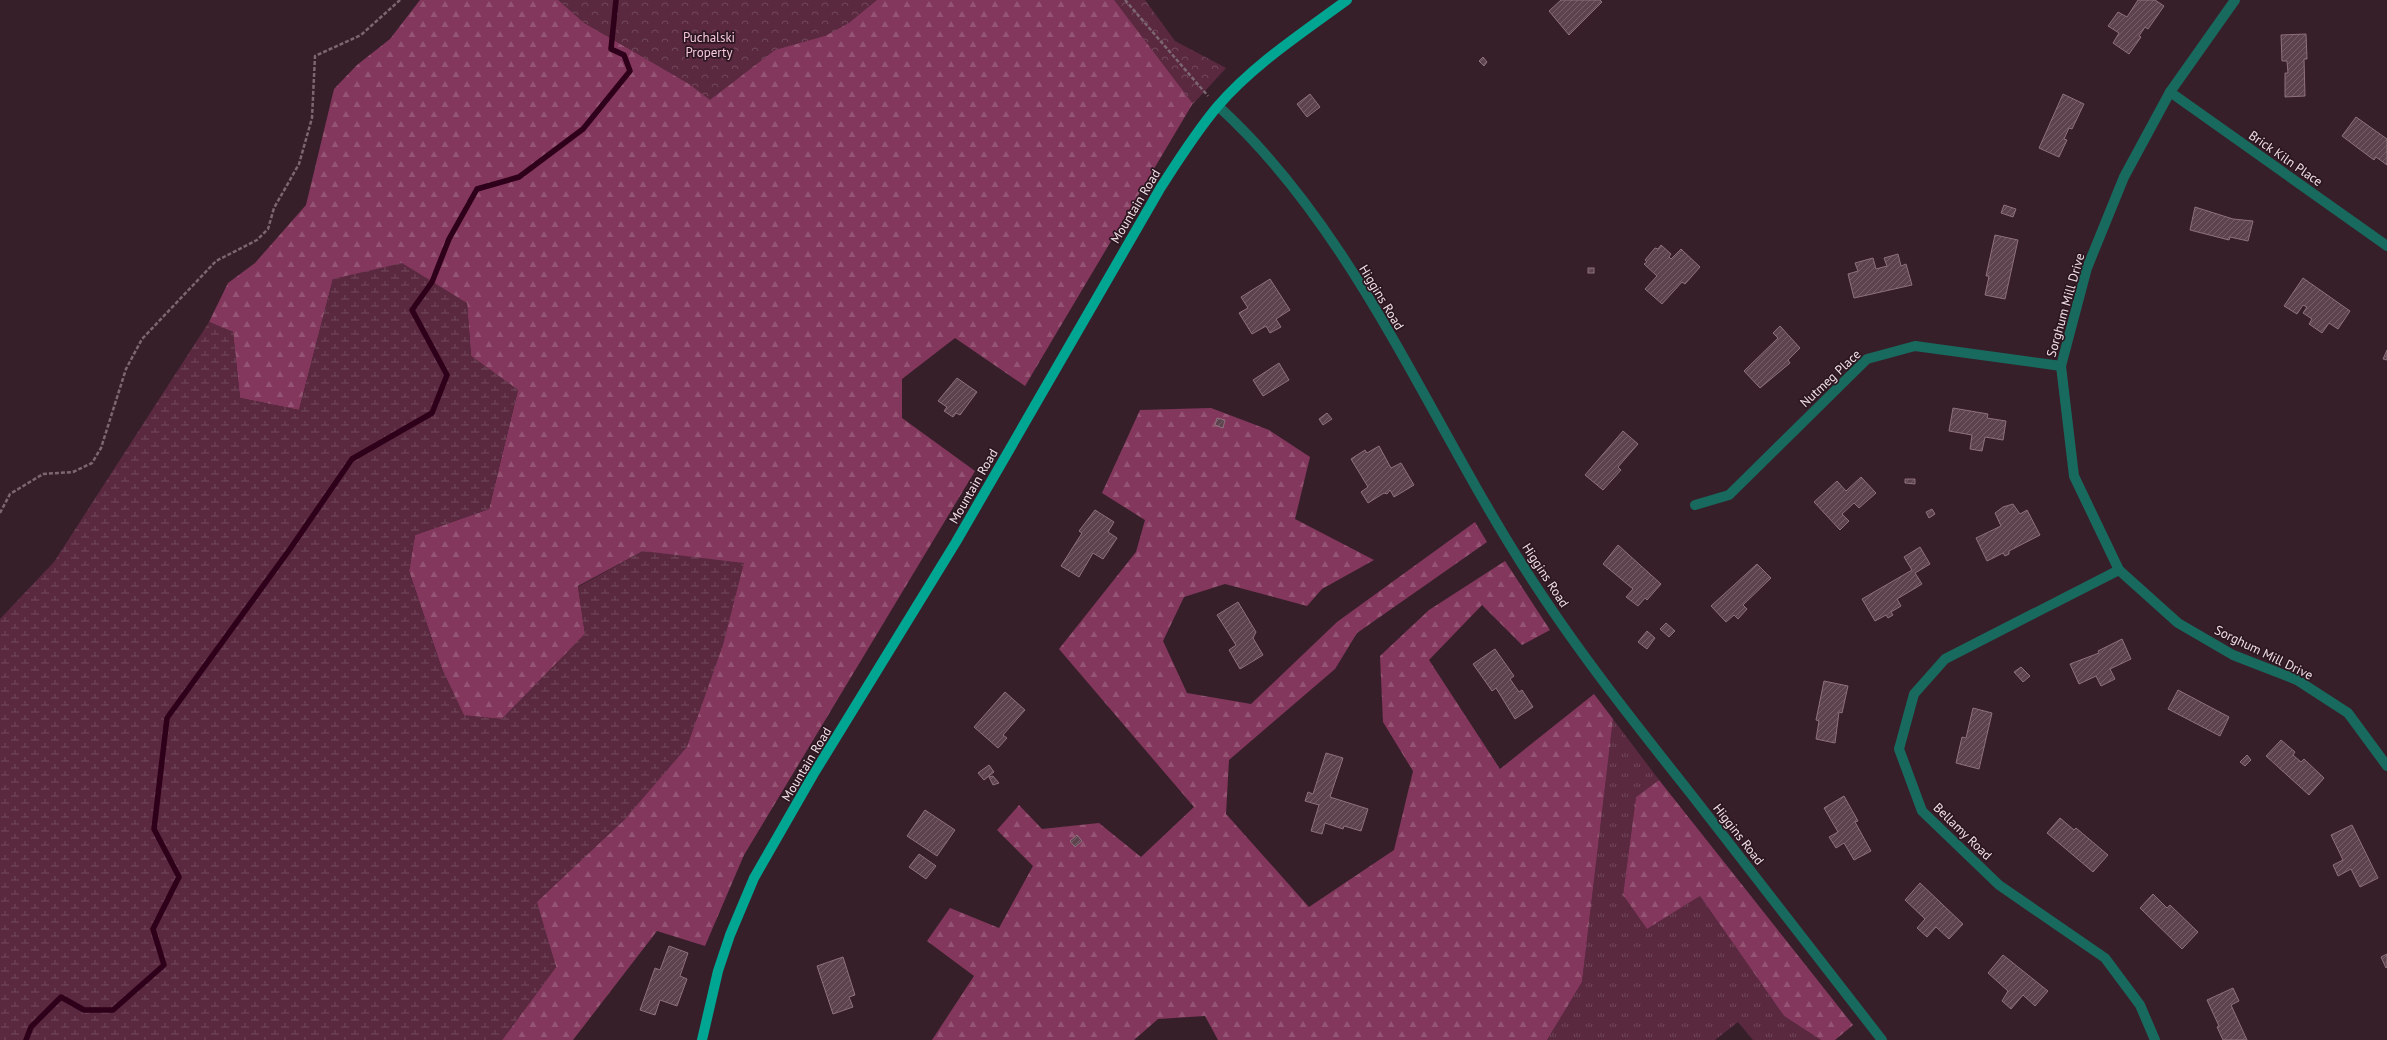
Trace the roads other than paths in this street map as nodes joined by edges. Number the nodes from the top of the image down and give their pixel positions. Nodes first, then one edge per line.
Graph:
1 (1347, 0) edge
2 (2235, 0) edge
3 (2170, 92) junction
4 (1218, 106) junction
5 (2387, 246) edge
6 (2061, 366) junction
7 (1695, 505) dead end
8 (2119, 570) junction
9 (2387, 766) edge
10 (702, 1040) edge
11 (1882, 1040) edge
12 (2155, 1040) edge

1 - 4 main road, Mountain Road
2 - 3 street, Sorghum Mill Drive
3 - 5 street, Brick Kiln Place
3 - 6 street, Sorghum Mill Drive
4 - 10 main road, Mountain Road
4 - 11 street, Higgins Road
6 - 7 street, Nutmeg Place
6 - 8 street, Sorghum Mill Drive
8 - 9 street, Sorghum Mill Drive
8 - 12 street, Bellamy Road

